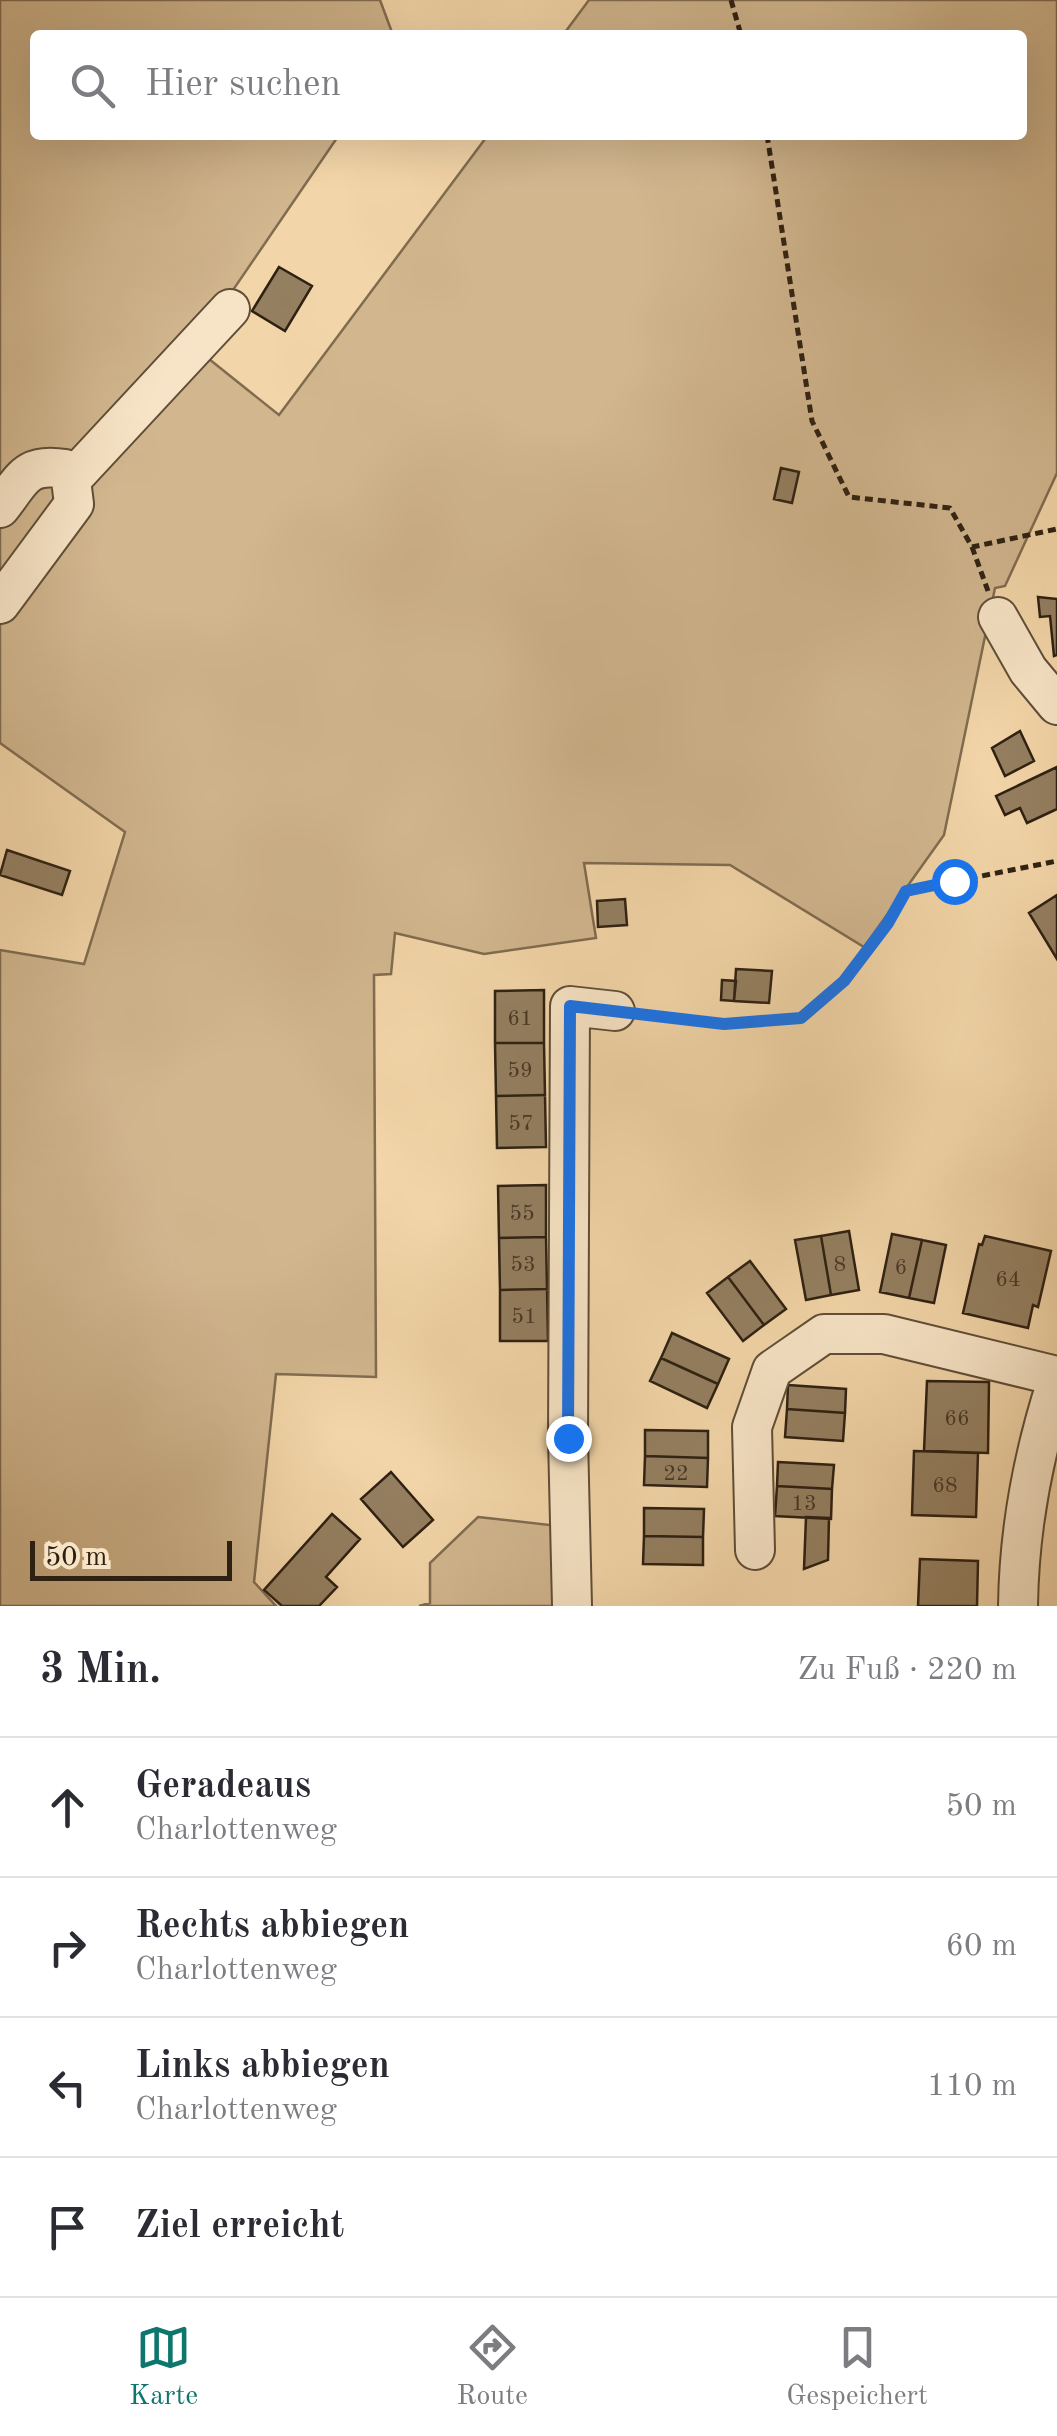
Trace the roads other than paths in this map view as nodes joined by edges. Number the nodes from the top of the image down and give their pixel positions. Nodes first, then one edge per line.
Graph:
1 (230, 310) dead end
2 (72, 480) junction
3 (0, 508) edge
4 (23, 572) junction
5 (0, 604) edge
6 (998, 617) road end
7 (0, 626) edge
8 (1057, 705) edge
9 (616, 1011) road end
10 (1057, 1379) edge
11 (755, 1550) dead end
12 (572, 1606) edge
13 (1018, 1606) edge

1 - 2 street
2 - 3 street
2 - 4 street
4 - 5 street
4 - 7 street
6 - 8 street
9 - 12 street
10 - 11 street
10 - 13 street

